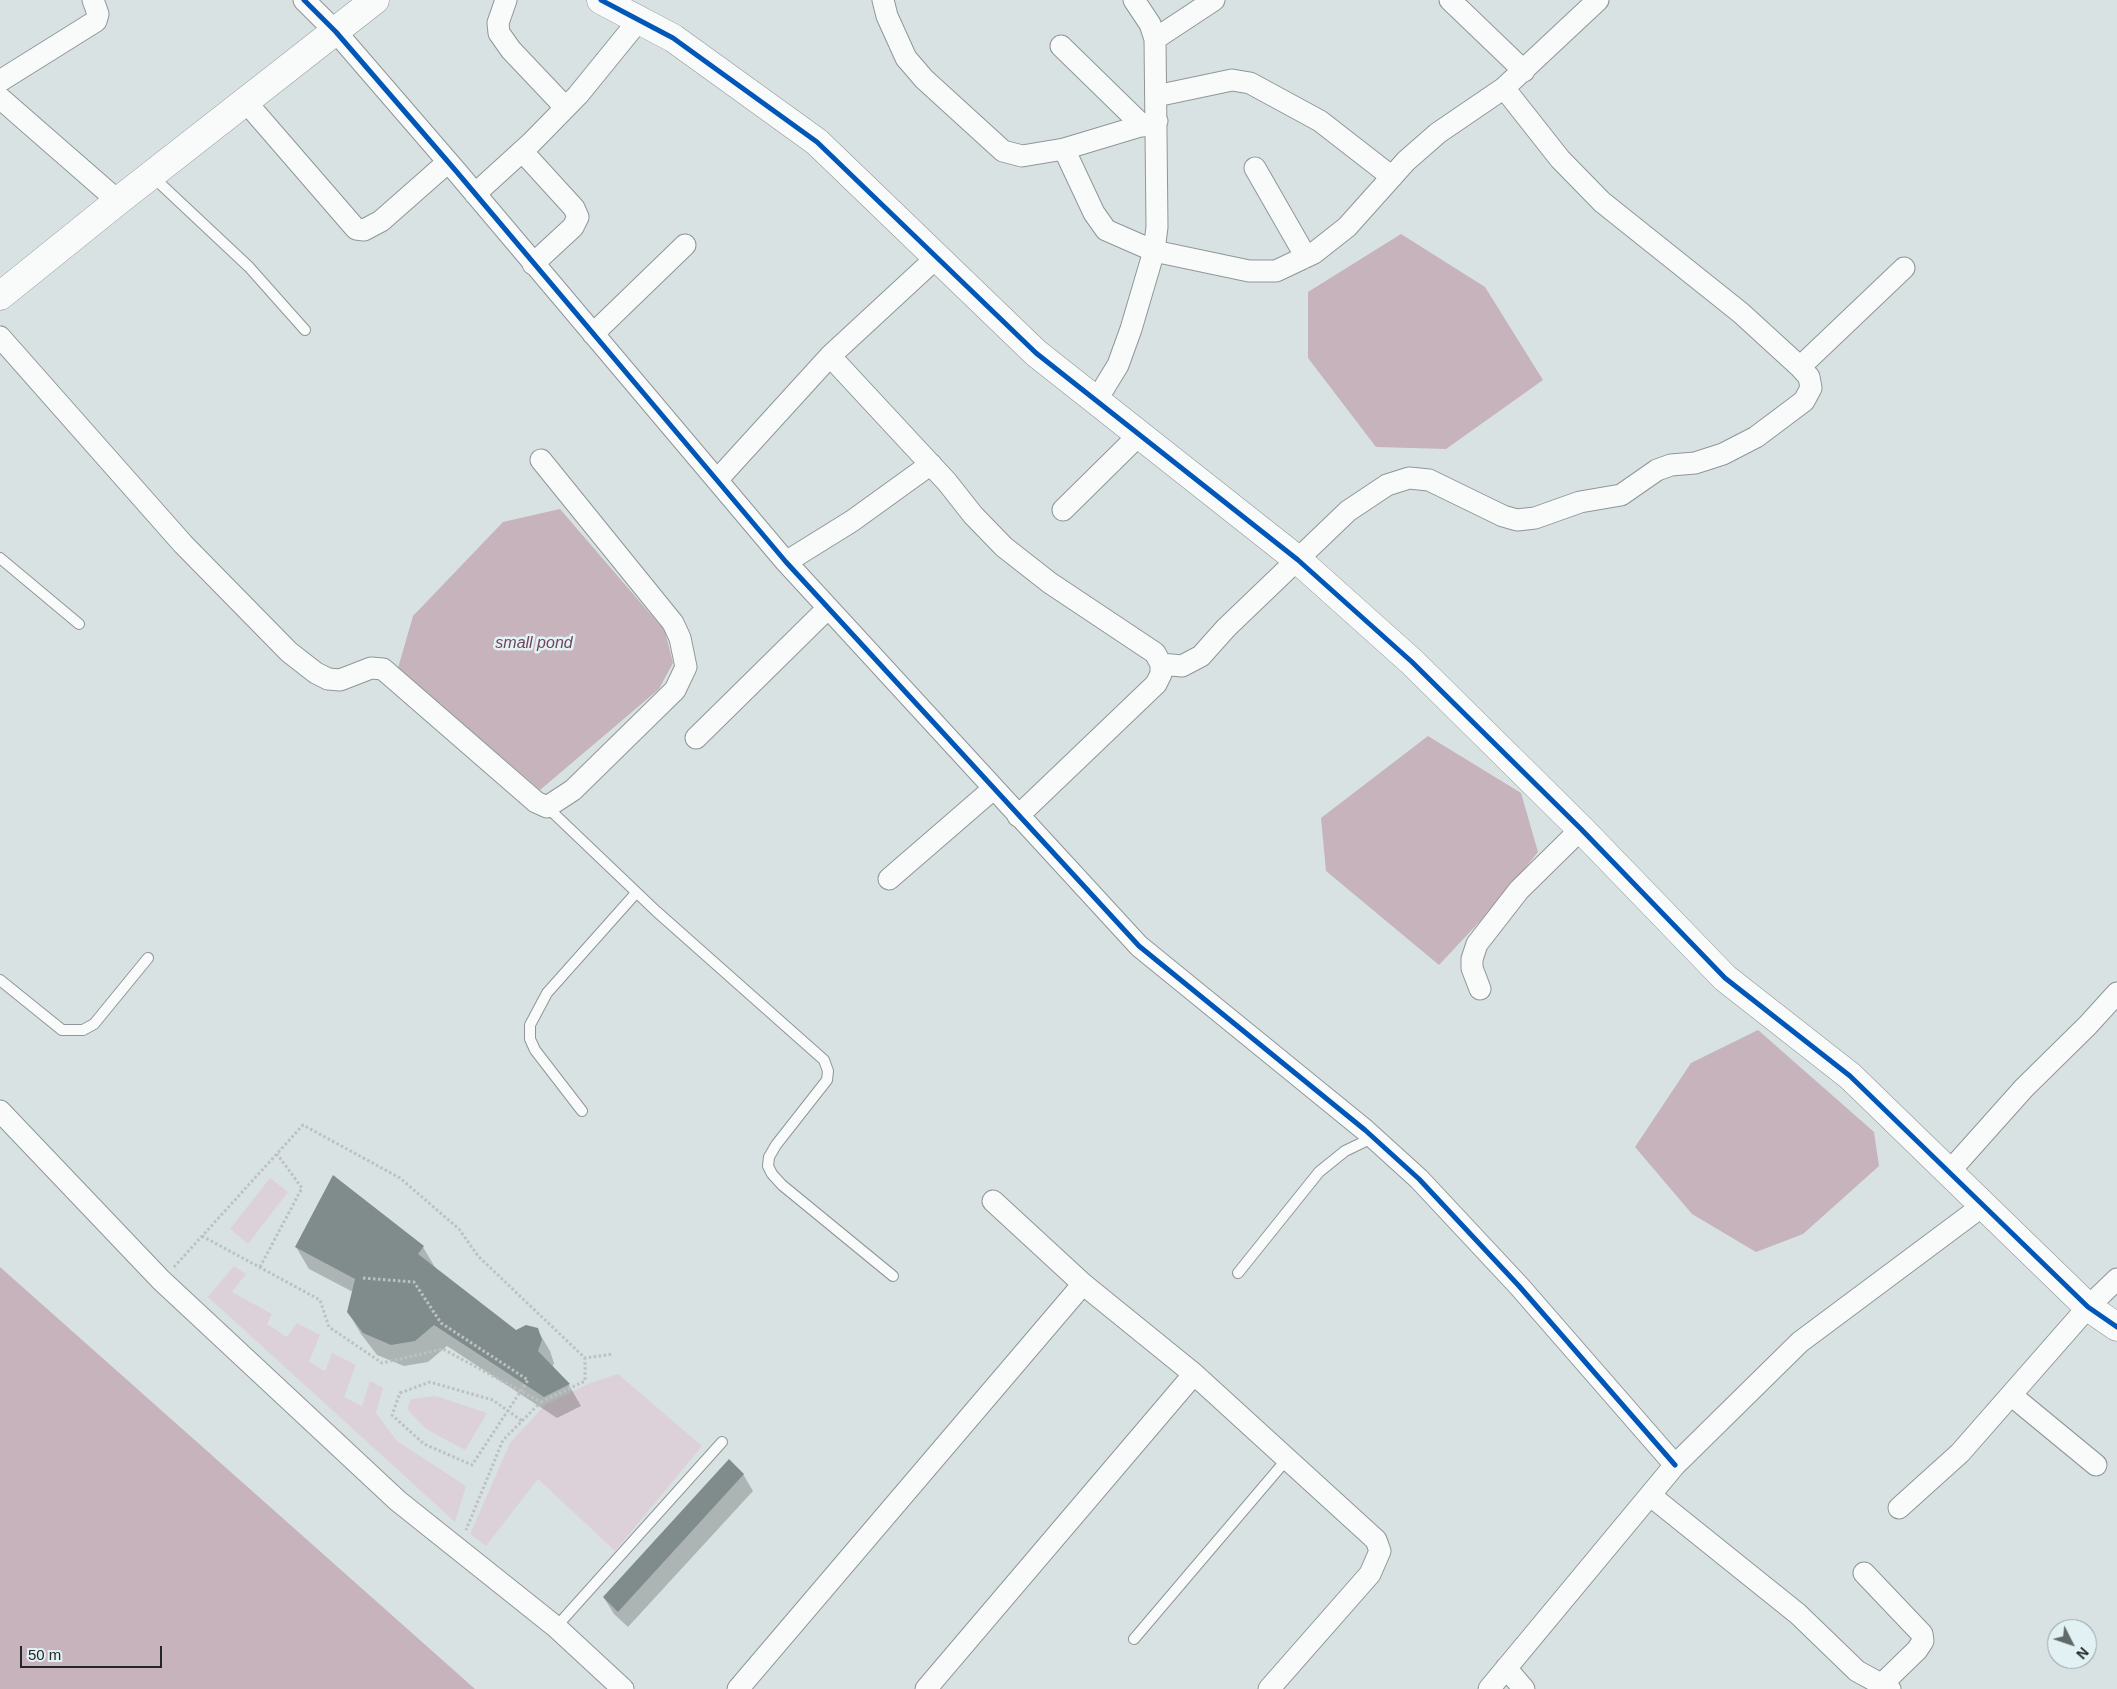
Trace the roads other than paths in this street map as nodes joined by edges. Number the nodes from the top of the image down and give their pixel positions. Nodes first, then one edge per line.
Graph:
1 (93, 0) edge
2 (304, 0) edge
3 (375, 0) edge
4 (506, 0) edge
5 (601, 0) edge
6 (883, 0) edge
7 (1134, 0) edge
8 (1214, 0) edge
9 (1450, 0) edge
10 (1598, 0) edge
11 (639, 20) junction
12 (336, 32) junction
13 (1155, 39) junction
14 (1061, 46) dead end
15 (1524, 71) junction
16 (0, 81) edge
17 (1504, 88) junction
18 (1156, 96) junction
19 (0, 98) edge
20 (246, 102) junction
21 (565, 108) junction
22 (1150, 124) junction
23 (1064, 149) junction
24 (522, 151) junction
25 (448, 162) junction
26 (1256, 168) dead end
27 (151, 175) junction
28 (1392, 177) junction
29 (475, 194) junction
30 (118, 200) junction
31 (684, 245) dead end
32 (1154, 251) junction
33 (1306, 257) junction
34 (936, 258) junction
35 (534, 264) junction
36 (1904, 268) dead end
37 (0, 296) edge
38 (305, 330) dead end
39 (593, 334) junction
40 (0, 337) edge
41 (830, 356) junction
42 (1800, 367) junction
43 (1096, 401) junction
44 (1139, 435) junction
45 (541, 460) dead end
46 (931, 464) junction
47 (718, 479) junction
48 (1063, 510) dead end
49 (0, 558) edge
50 (1298, 560) junction
51 (786, 562) junction
52 (828, 609) junction
53 (79, 624) dead end
54 (1161, 664) junction
55 (696, 738) dead end
56 (993, 789) junction
57 (546, 807) junction
58 (1018, 816) junction
59 (1581, 829) junction
60 (889, 879) dead end
61 (636, 893) junction
62 (148, 958) dead end
63 (0, 980) edge
64 (1480, 989) dead end
65 (2117, 992) edge
66 (0, 1111) edge
67 (582, 1111) dead end
68 (1372, 1138) junction
69 (1949, 1172) junction
70 (993, 1201) dead end
71 (1985, 1204) junction
72 (1238, 1273) dead end
73 (893, 1276) dead end
74 (2117, 1279) edge
75 (1083, 1284) junction
76 (2088, 1307) junction
77 (2117, 1327) edge
78 (1194, 1374) junction
79 (2011, 1395) junction
80 (722, 1442) dead end
81 (1287, 1459) junction
82 (2096, 1465) dead end
83 (1674, 1466) junction
84 (1651, 1496) junction
85 (1898, 1508) dead end
86 (1864, 1573) dead end
87 (556, 1627) junction
88 (1134, 1639) dead end
89 (1506, 1668) junction
90 (750, 1685) edge
91 (1886, 1687) edge
92 (623, 1689) edge
93 (926, 1689) edge
94 (1269, 1689) edge
95 (1489, 1689) edge
96 (1524, 1689) edge

1 - 16 street
2 - 12 street
3 - 12 street
4 - 21 street
5 - 11 street
6 - 23 street
7 - 13 street
8 - 13 street
9 - 15 street
10 - 15 street
11 - 21 street
11 - 34 street
12 - 20 street
12 - 25 street
13 - 18 street
14 - 22 street
15 - 17 street
17 - 28 street
17 - 42 street
18 - 22 street
18 - 28 street
19 - 30 street
20 - 25 street
20 - 27 street
21 - 24 street
22 - 23 street
22 - 32 street
23 - 32 street
24 - 29 street
24 - 35 street
25 - 29 street
26 - 33 street
27 - 30 street
27 - 38 lane
28 - 33 street
29 - 35 street
30 - 37 street
31 - 39 street
32 - 33 street
32 - 43 street
34 - 41 street
34 - 43 street
35 - 39 street
36 - 42 street
39 - 47 street
40 - 57 street
41 - 46 street
41 - 47 street
42 - 50 street
43 - 44 street
44 - 48 street
44 - 50 street
45 - 57 street
46 - 51 street
46 - 54 street
47 - 51 street
49 - 53 lane
50 - 54 street
50 - 59 street
51 - 52 street
52 - 55 street
52 - 56 street
54 - 58 street
56 - 58 street
56 - 60 street
57 - 61 lane
58 - 68 street
59 - 64 street
59 - 69 street
61 - 67 lane
61 - 73 lane
62 - 63 lane
65 - 69 street
66 - 87 street
68 - 72 lane
68 - 83 street
69 - 71 street
70 - 75 street
71 - 76 street
71 - 83 street
74 - 76 street
75 - 78 street
75 - 90 street
76 - 77 street
76 - 79 street
78 - 81 street
78 - 93 street
79 - 82 street
79 - 85 street
80 - 87 lane
81 - 88 lane
81 - 94 street
83 - 84 street
84 - 89 street
84 - 91 street
86 - 91 street
87 - 92 street
89 - 95 street
89 - 96 street

